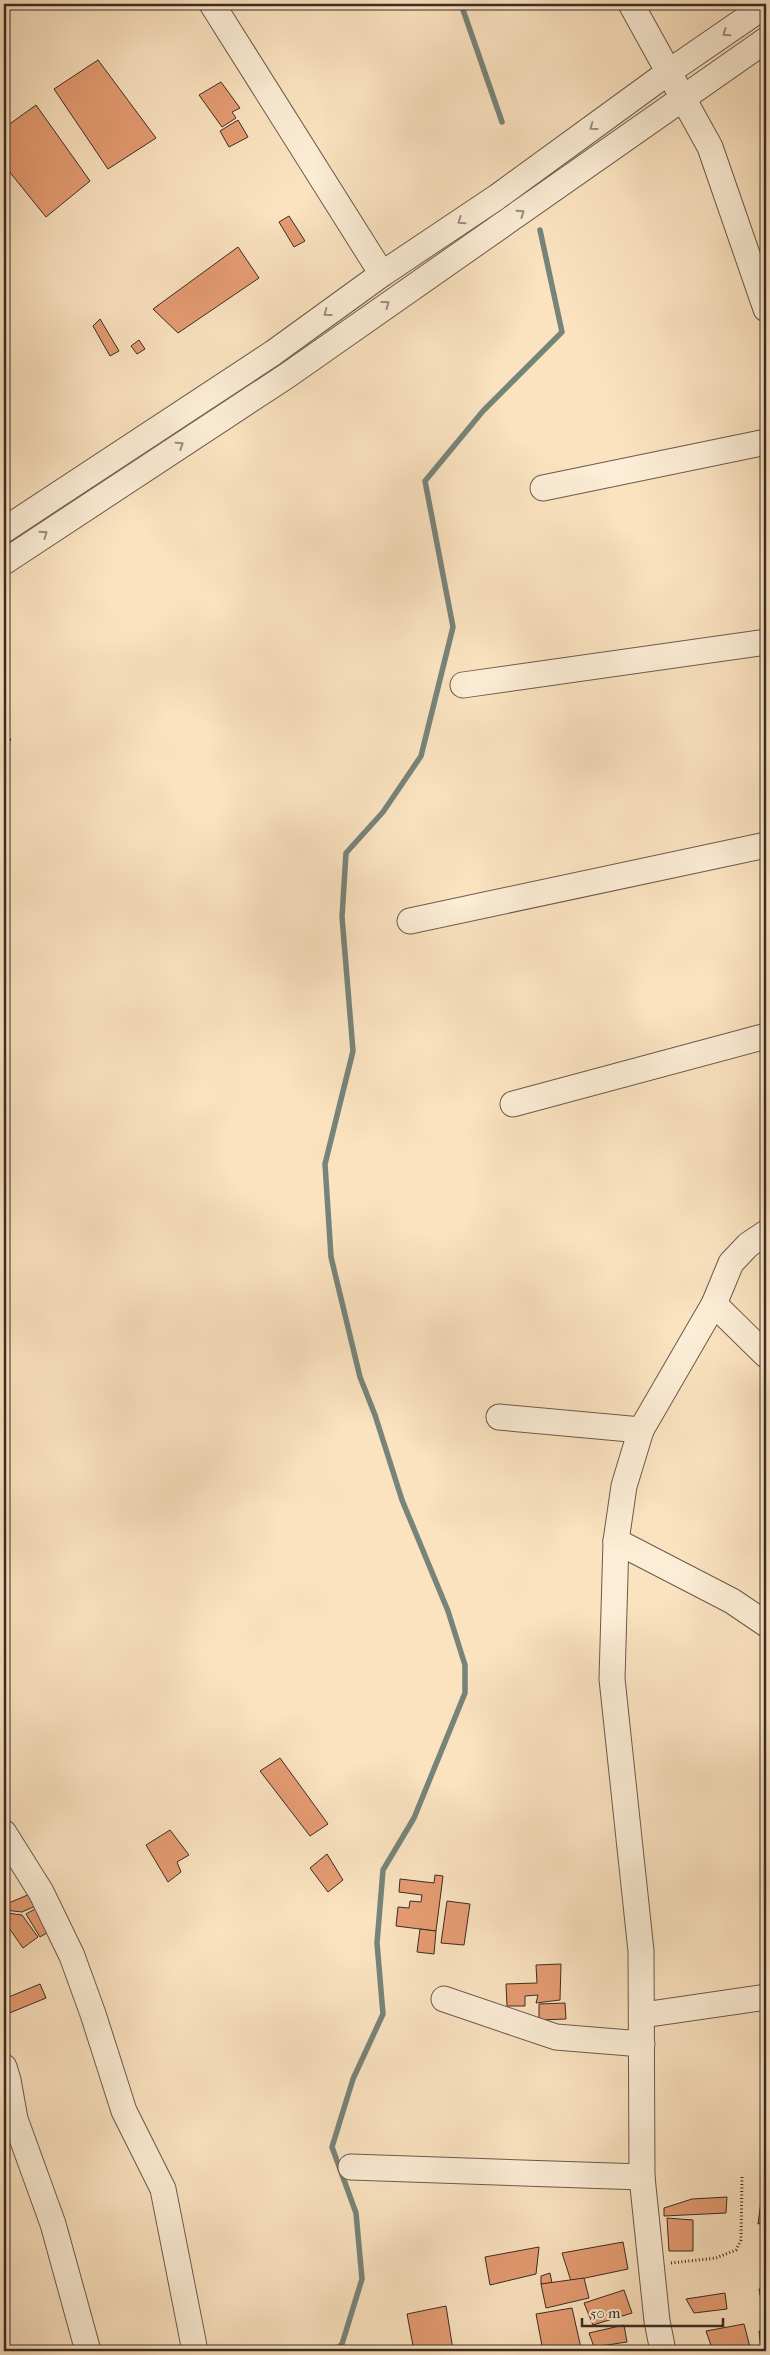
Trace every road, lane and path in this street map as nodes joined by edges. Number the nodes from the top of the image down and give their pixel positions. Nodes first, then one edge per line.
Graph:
1 (212, 4) edge
2 (631, 4) edge
3 (766, 5) edge
4 (766, 40) edge
5 (670, 71) junction
6 (684, 97) junction
7 (382, 274) junction
8 (766, 310) edge
9 (766, 442) edge
10 (542, 488) dead end
11 (4, 530) edge
12 (4, 562) edge
13 (766, 642) edge
14 (463, 685) dead end
15 (766, 845) edge
16 (410, 921) dead end
17 (766, 1036) edge
18 (513, 1104) dead end
19 (766, 1233) edge
20 (714, 1304) junction
21 (766, 1355) edge
22 (499, 1417) dead end
23 (641, 1430) junction
24 (616, 1541) junction
25 (766, 1624) edge
26 (4, 1833) edge
27 (766, 1997) edge
28 (444, 1999) dead end
29 (643, 2015) junction
30 (642, 2044) junction
31 (4, 2068) edge
32 (351, 2167) dead end
33 (642, 2177) junction
34 (742, 2178) dead end
35 (650, 2265) junction
36 (88, 2351) edge
37 (195, 2351) edge
38 (663, 2351) edge

1 - 7 street
2 - 5 street
3 -> 5 street
4 - 6 street
5 - 6 street
5 -> 7 street
6 - 8 street
12 -> 6 street
7 -> 11 street
9 - 10 street
13 - 14 street
15 - 16 street
17 - 18 street
19 - 20 street
20 - 21 street
20 - 23 street
22 - 23 street
23 - 24 street
24 - 25 street
24 - 29 street
26 - 37 street
27 - 29 street
28 - 30 street
29 - 30 street
30 - 33 street
31 - 36 street
32 - 33 street
33 - 35 street
34 - 35 path
35 - 38 street

